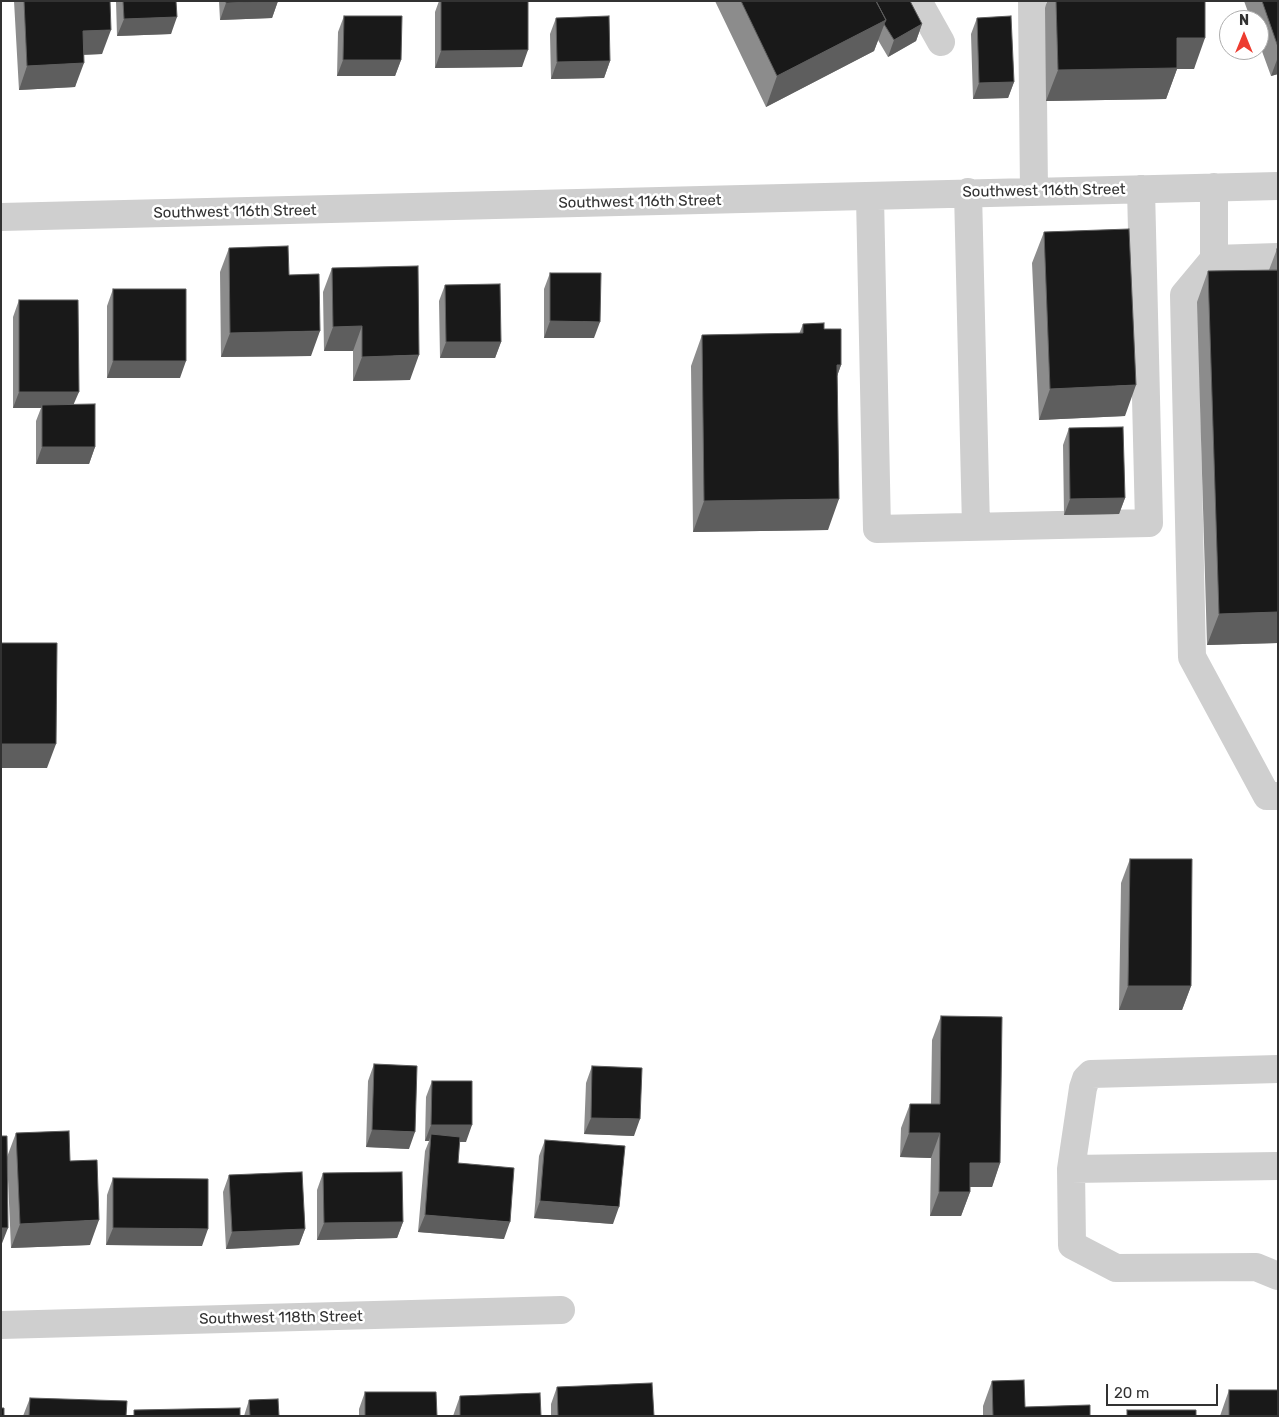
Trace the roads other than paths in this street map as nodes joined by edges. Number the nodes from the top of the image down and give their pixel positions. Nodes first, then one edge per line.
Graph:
1 (918, 1) edge
2 (1032, 1) edge
3 (941, 42) dead end
4 (1278, 186) edge
5 (1214, 187) junction
6 (1141, 189) junction
7 (968, 192) junction
8 (1034, 192) junction
9 (870, 197) junction
10 (1, 217) edge
11 (1278, 258) edge
12 (1214, 259) junction
13 (976, 527) junction
14 (1278, 796) edge
15 (1278, 1069) edge
16 (1278, 1166) edge
17 (1071, 1169) junction
18 (1278, 1276) edge
19 (561, 1310) dead end
20 (1, 1325) edge

1 - 3 street
2 - 8 street
4 - 5 street, Southwest 116th Street
5 - 6 street, Southwest 116th Street
5 - 12 street
6 - 8 street, Southwest 116th Street
6 - 13 street
7 - 8 street, Southwest 116th Street
7 - 9 street, Southwest 116th Street
7 - 13 street
9 - 10 street, Southwest 116th Street
9 - 13 street
11 - 12 street
12 - 14 street
15 - 17 street
16 - 17 street
17 - 18 street
19 - 20 street, Southwest 118th Street

